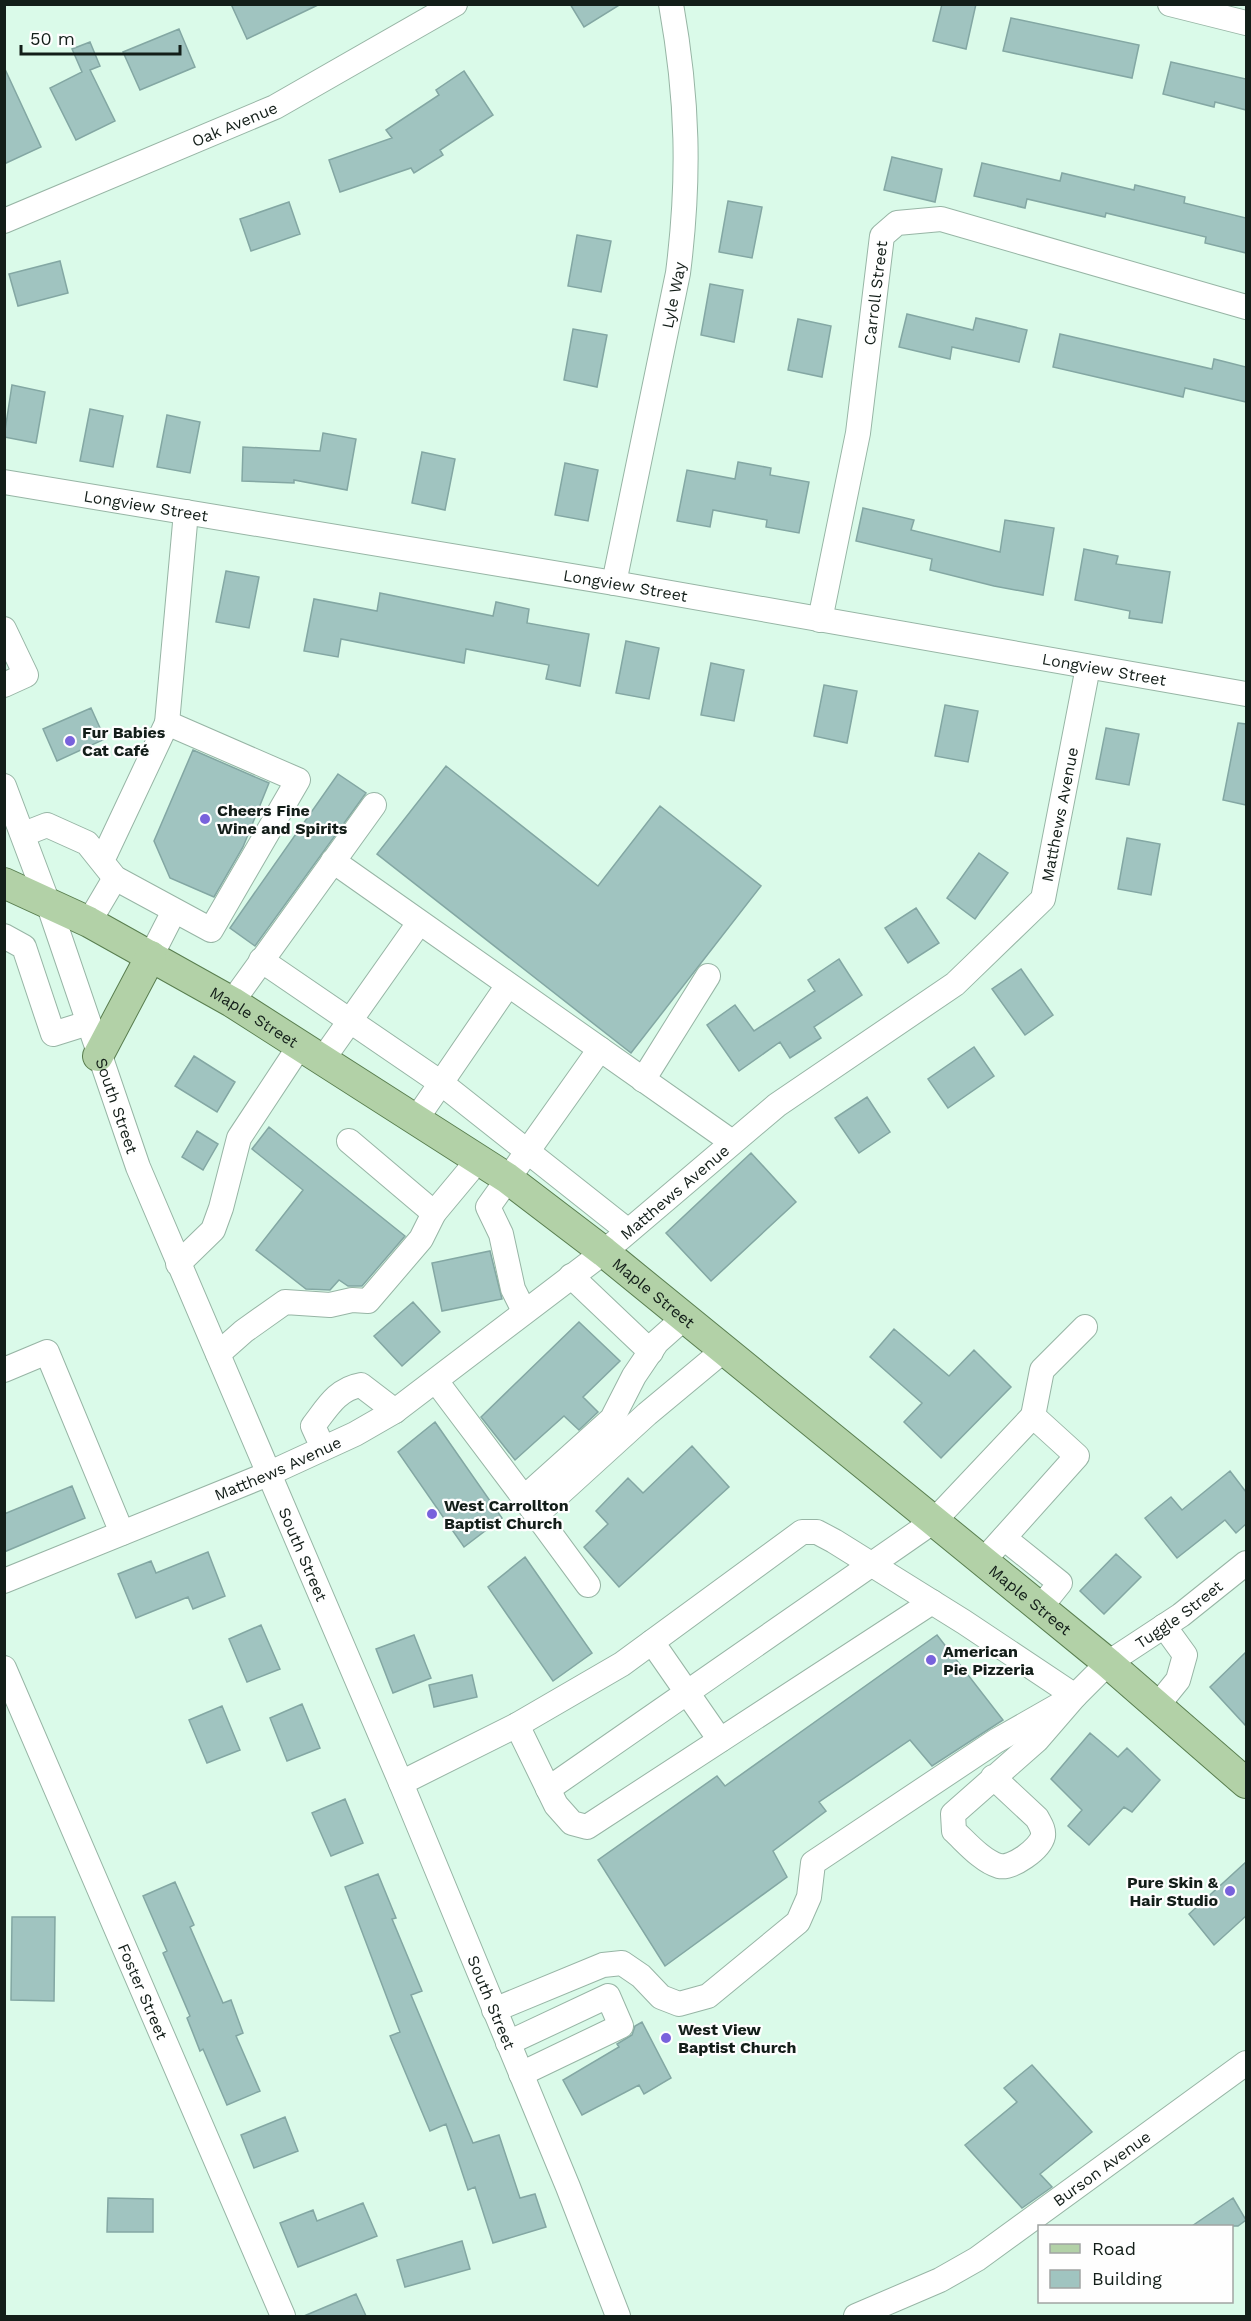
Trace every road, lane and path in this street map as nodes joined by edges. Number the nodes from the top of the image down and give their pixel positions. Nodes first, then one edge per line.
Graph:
1 (455, 4) edge
2 (670, 4) edge
3 (1170, 4) edge
4 (1246, 23) edge
5 (4, 221) edge
6 (1246, 307) edge
7 (4, 482) edge
8 (186, 512) junction
9 (614, 583) junction
10 (820, 620) junction
11 (4, 630) edge
12 (1088, 667) junction
13 (4, 685) edge
14 (1246, 694) edge
15 (167, 723) junction
16 (4, 786) edge
17 (374, 806) dead end
18 (24, 834) junction
19 (333, 861) junction
20 (108, 870) junction
21 (4, 883) edge
22 (48, 903) junction
23 (174, 911) junction
24 (89, 922) junction
25 (419, 922) junction
26 (4, 936) edge
27 (151, 956) junction
28 (261, 960) junction
29 (708, 976) dead end
30 (508, 985) junction
31 (232, 1002) junction
32 (350, 1021) junction
33 (88, 1023) junction
34 (600, 1050) junction
35 (312, 1052) junction
36 (98, 1056) junction
37 (643, 1080) junction
38 (441, 1083) junction
39 (417, 1118) junction
40 (349, 1141) dead end
41 (732, 1142) junction
42 (528, 1149) junction
43 (479, 1159) junction
44 (507, 1178) junction
45 (434, 1213) junction
46 (628, 1231) junction
47 (604, 1252) junction
48 (178, 1264) junction
49 (571, 1276) junction
50 (524, 1311) junction
51 (684, 1318) junction
52 (1085, 1326) dead end
53 (724, 1350) junction
54 (651, 1352) junction
55 (218, 1354) junction
56 (4, 1370) edge
57 (436, 1380) junction
58 (395, 1411) junction
59 (1033, 1416) junction
60 (323, 1448) junction
61 (268, 1474) junction
62 (530, 1506) junction
63 (934, 1521) junction
64 (122, 1533) junction
65 (1004, 1538) junction
66 (983, 1561) junction
67 (1246, 1563) edge
68 (873, 1565) junction
69 (4, 1581) edge
70 (588, 1585) dead end
71 (932, 1602) junction
72 (1040, 1608) junction
73 (1164, 1626) junction
74 (652, 1642) junction
75 (1108, 1663) junction
76 (4, 1668) edge
77 (687, 1693) junction
78 (1075, 1696) junction
79 (1157, 1706) junction
80 (517, 1725) junction
81 (720, 1740) junction
82 (993, 1777) dead end
83 (401, 1783) junction
84 (1246, 1783) edge
85 (548, 1789) junction
86 (494, 2010) junction
87 (508, 2043) junction
88 (1246, 2063) edge
89 (521, 2074) junction
90 (283, 2316) edge
91 (618, 2316) edge
92 (856, 2316) edge

1 - 5 street, Oak Avenue
2 - 9 street, Lyle Way
3 - 4 street
6 - 10 street, Carroll Street
7 - 8 street, Longview Street
8 - 9 street, Longview Street
8 - 15 street
9 - 10 street, Longview Street
10 - 12 street, Longview Street
11 - 13 street
12 - 14 street, Longview Street
12 - 41 street, Matthews Avenue
15 - 20 street
15 - 23 street
16 - 18 street, South Street
17 - 19 street
18 - 20 street
18 - 22 street, South Street
19 - 25 street
19 - 28 street
20 - 23 street
20 - 24 street
21 - 22 main road, Maple Street
22 - 24 main road, Maple Street
22 - 33 street, South Street
23 - 27 street
24 - 27 main road, Maple Street
25 - 30 street
25 - 32 street
26 - 33 street
27 - 31 main road, Maple Street
27 - 36 main road
28 - 31 street
28 - 32 street
29 - 37 street
30 - 34 street
30 - 38 street
31 - 35 main road, Maple Street
32 - 35 street
32 - 38 street
33 - 36 street, South Street
34 - 37 street
34 - 42 street
35 - 39 main road, Maple Street
35 - 48 street
36 - 48 street, South Street
37 - 41 street
38 - 39 street
38 - 42 street
39 - 43 main road, Maple Street
40 - 45 street
41 - 46 street, Matthews Avenue
42 - 44 street
42 - 46 street
43 - 44 main road, Maple Street
43 - 45 street
44 - 47 main road, Maple Street
44 - 50 street
45 - 55 street
46 - 47 street, Matthews Avenue
47 - 49 street, Matthews Avenue
47 - 51 main road, Maple Street
48 - 55 street, South Street
49 - 50 street, Matthews Avenue
49 - 54 street
50 - 57 street, Matthews Avenue
51 - 53 main road, Maple Street
51 - 54 street
52 - 59 street
53 - 62 street
53 - 63 main road, Maple Street
54 - 62 street
55 - 61 street, South Street
56 - 64 street
57 - 58 street, Matthews Avenue
57 - 62 street
58 - 60 street, Matthews Avenue
58 - 60 street
59 - 63 street
59 - 65 street
60 - 61 street, Matthews Avenue
61 - 64 street, Matthews Avenue
61 - 83 street, South Street
62 - 70 street
63 - 66 main road, Maple Street
63 - 68 street
64 - 69 street, Matthews Avenue
65 - 66 street
65 - 72 street
66 - 72 main road, Maple Street
67 - 73 street, Tuggle Street
68 - 71 street
68 - 74 street
68 - 77 street
71 - 78 street
71 - 81 street
72 - 75 main road, Maple Street
73 - 75 street, Tuggle Street
73 - 79 street
74 - 77 street
74 - 80 street
75 - 78 street, Tuggle Street
75 - 79 main road, Maple Street
76 - 90 street, Foster Street
77 - 81 street
77 - 85 street
78 - 82 street
78 - 86 street
79 - 84 main road, Maple Street
80 - 83 street
80 - 85 street
81 - 85 street
83 - 86 street, South Street
86 - 87 street, South Street
87 - 89 street, South Street
87 - 89 street
88 - 92 street, Burson Avenue
89 - 91 street, South Street

